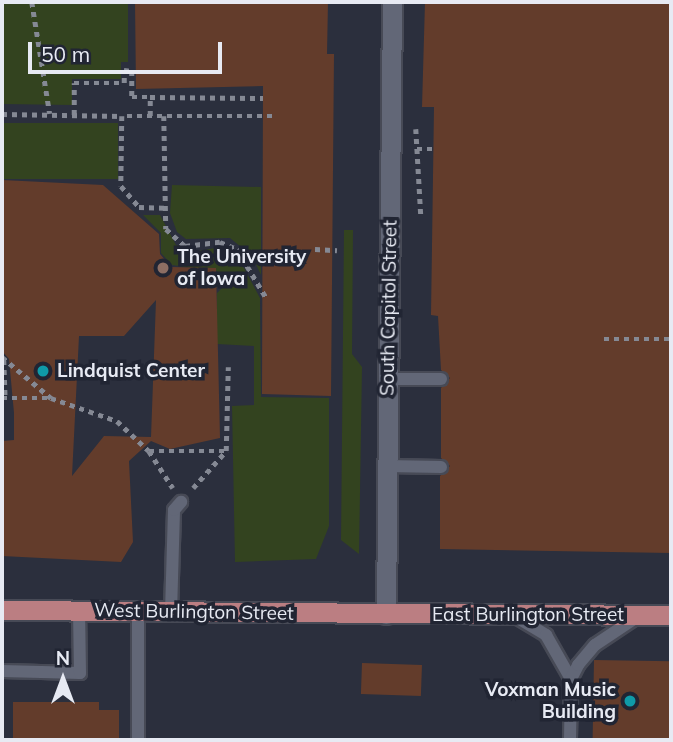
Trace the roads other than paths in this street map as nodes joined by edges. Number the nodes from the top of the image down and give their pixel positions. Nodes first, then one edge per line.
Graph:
1 (392, 2) edge
2 (388, 379) junction
3 (442, 379) dead end
4 (387, 466) junction
5 (440, 467) dead end
6 (181, 502) road end
7 (2, 610) edge
8 (79, 610) junction
9 (138, 611) junction
10 (172, 612) junction
11 (386, 614) junction
12 (513, 615) junction
13 (640, 615) junction
14 (671, 615) edge
15 (2, 671) edge
16 (571, 679) junction
17 (138, 740) edge
18 (570, 740) edge

1 - 2 street, South Capitol Street
2 - 3 lane
2 - 4 street, South Capitol Street
4 - 5 lane
4 - 11 street, South Capitol Street
6 - 10 lane
7 - 8 main road, West Burlington Street
8 - 9 main road, West Burlington Street
8 - 15 lane
9 - 10 main road, West Burlington Street
9 - 17 lane
10 - 11 main road, West Burlington Street
11 - 12 main road, East Burlington Street
12 - 13 main road, East Burlington Street
12 - 16 lane
13 - 14 main road, East Burlington Street
13 - 16 lane
16 - 18 lane

